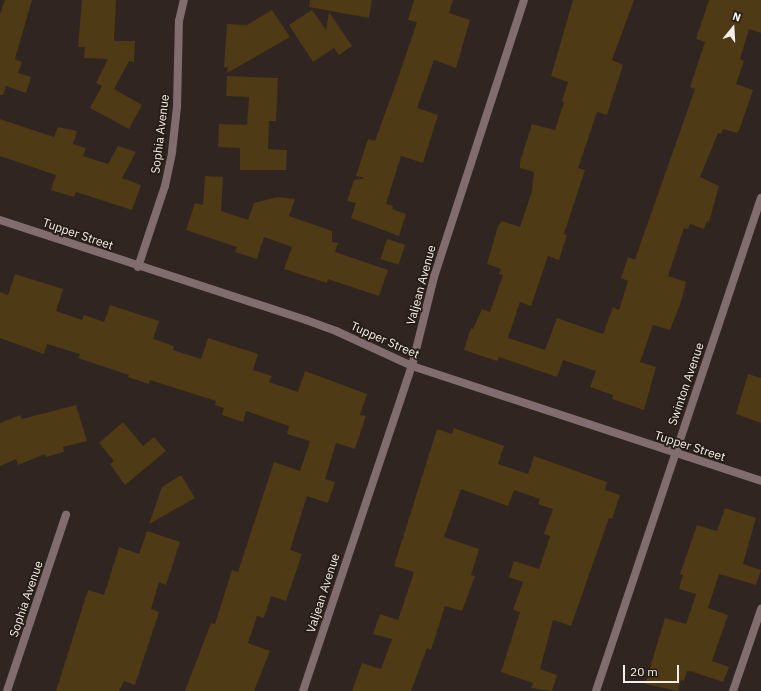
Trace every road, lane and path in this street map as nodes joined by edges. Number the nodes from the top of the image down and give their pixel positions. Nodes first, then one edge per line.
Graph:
1 (184, 0) edge
2 (524, 0) edge
3 (761, 198) edge
4 (0, 220) edge
5 (138, 267) junction
6 (412, 366) junction
7 (675, 454) junction
8 (761, 481) edge
9 (66, 515) dead end
10 (761, 609) edge
11 (8, 691) edge
12 (304, 691) edge
13 (596, 691) edge
14 (733, 691) edge

1 - 5 street, Sophia Avenue
2 - 6 street, Valjean Avenue
3 - 7 street, Swinton Avenue
4 - 5 street, Tupper Street
5 - 6 street, Tupper Street
6 - 7 street, Tupper Street
6 - 12 street, Valjean Avenue
7 - 8 street, Tupper Street
7 - 13 street, Swinton Avenue
9 - 11 street, Sophia Avenue
10 - 14 street

